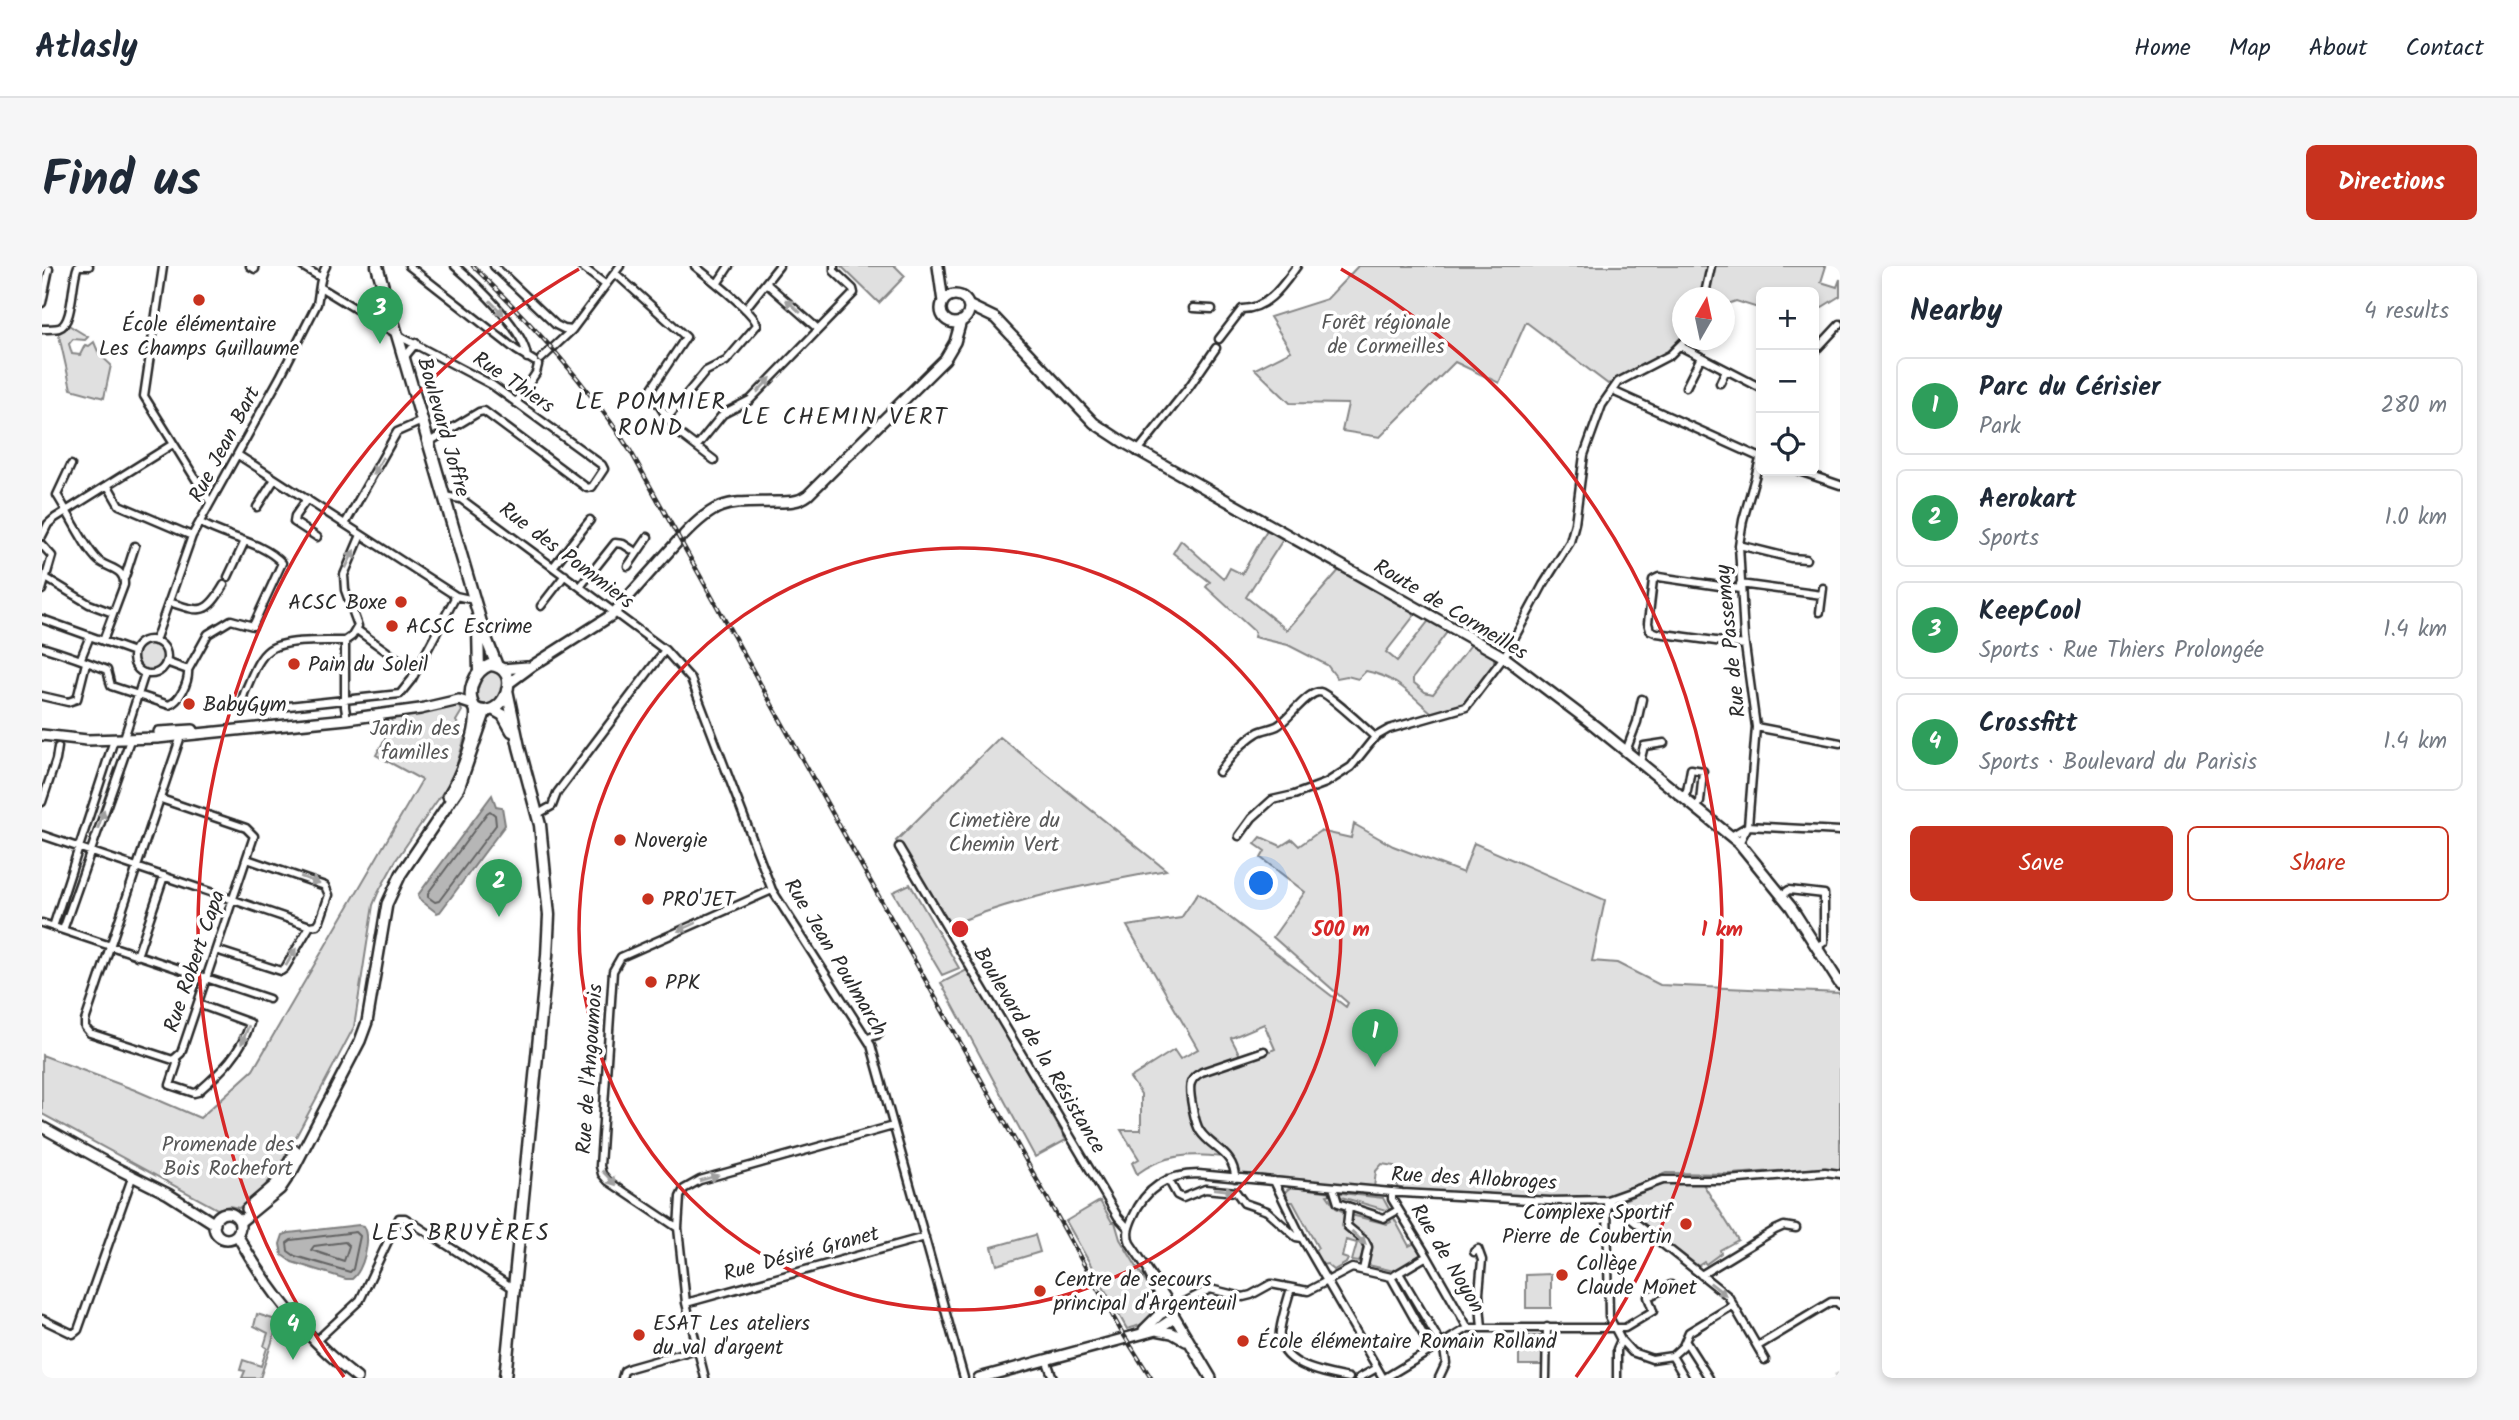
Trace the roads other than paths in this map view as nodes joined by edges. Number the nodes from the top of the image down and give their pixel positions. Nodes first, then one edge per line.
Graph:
1 (78, 266) edge
2 (89, 266) edge
3 (163, 266) edge
4 (302, 266) edge
5 (326, 266) edge
6 (377, 266) edge
7 (409, 266) edge
8 (455, 266) edge
9 (494, 266) edge
10 (581, 266) edge
11 (620, 266) edge
12 (695, 266) edge
13 (729, 266) edge
14 (779, 266) edge
15 (834, 266) edge
16 (1297, 266) edge
17 (1711, 266) edge
18 (48, 268) edge
19 (155, 268) dead end
20 (939, 270) edge
21 (615, 273) junction
22 (320, 277) junction
23 (717, 284) junction
24 (767, 284) junction
25 (606, 285) junction
26 (320, 287) junction
27 (1706, 287) edge
28 (955, 295) junction
29 (943, 302) junction
30 (42, 303) edge
31 (968, 305) junction
32 (1193, 308) dead end
33 (745, 309) junction
34 (1212, 309) dead end
35 (963, 320) junction
36 (996, 320) junction
37 (947, 321) junction
38 (1840, 324) edge
39 (42, 329) edge
40 (818, 329) junction
41 (572, 330) junction
42 (397, 334) junction
43 (1219, 340) dead end
44 (416, 343) junction
45 (953, 345) junction
46 (1216, 348) dead end
47 (1675, 350) edge
48 (1688, 350) edge
49 (1816, 350) edge
50 (1701, 357) junction
51 (404, 358) junction
52 (535, 361) junction
53 (1726, 370) junction
54 (1720, 383) dead end
55 (1756, 385) edge
56 (1686, 387) dead end
57 (1617, 393) dead end
58 (516, 403) junction
59 (667, 418) junction
60 (422, 421) junction
61 (429, 442) junction
62 (173, 444) junction
63 (697, 446) junction
64 (1137, 452) junction
65 (238, 455) junction
66 (1756, 455) edge
67 (714, 460) dead end
68 (71, 465) dead end
69 (1756, 474) edge
70 (1814, 476) edge
71 (275, 479) junction
72 (1840, 485) edge
73 (108, 486) junction
74 (444, 496) junction
75 (307, 499) junction
76 (211, 502) junction
77 (257, 507) dead end
78 (67, 510) junction
79 (590, 520) dead end
80 (201, 523) junction
81 (345, 524) junction
82 (361, 535) junction
83 (42, 536) edge
84 (192, 536) junction
85 (317, 537) dead end
86 (648, 537) dead end
87 (245, 541) junction
88 (42, 545) edge
89 (1739, 545) junction
90 (135, 546) dead end
91 (637, 553) junction
92 (1806, 559) dead end
93 (628, 566) dead end
94 (553, 567) junction
95 (565, 575) junction
96 (229, 577) dead end
97 (46, 578) junction
98 (125, 578) junction
99 (223, 585) dead end
100 (580, 587) junction
101 (1740, 587) junction
102 (42, 590) edge
103 (456, 596) junction
104 (474, 600) junction
105 (169, 601) junction
106 (541, 606) dead end
107 (614, 612) junction
108 (1820, 612) dead end
109 (113, 613) junction
110 (42, 619) edge
111 (357, 630) junction
112 (90, 636) junction
113 (103, 641) junction
114 (155, 641) junction
115 (345, 641) junction
116 (1745, 645) junction
117 (42, 647) edge
118 (665, 650) junction
119 (134, 652) junction
120 (1504, 657) junction
121 (84, 661) junction
122 (166, 662) junction
123 (532, 666) junction
124 (500, 667) junction
125 (417, 669) junction
126 (188, 670) junction
127 (145, 673) junction
128 (479, 673) junction
129 (508, 687) junction
130 (470, 688) junction
131 (138, 695) junction
132 (42, 696) edge
133 (1642, 699) dead end
134 (345, 700) junction
135 (481, 709) junction
136 (347, 717) junction
137 (1756, 727) junction
138 (42, 735) edge
139 (181, 736) junction
140 (55, 737) junction
141 (127, 737) junction
142 (1375, 737) junction
143 (114, 740) junction
144 (1664, 743) dead end
145 (1840, 743) edge
146 (58, 747) dead end
147 (519, 747) junction
148 (1626, 751) junction
149 (110, 759) junction
150 (1640, 762) junction
151 (120, 763) junction
152 (1219, 772) dead end
153 (1684, 797) junction
154 (161, 799) junction
155 (42, 802) edge
156 (1697, 807) junction
157 (538, 814) junction
158 (1748, 826) junction
159 (1840, 831) edge
160 (42, 835) edge
161 (1239, 836) dead end
162 (1731, 836) junction
163 (1740, 843) junction
164 (79, 847) junction
165 (898, 847) dead end
166 (90, 851) junction
167 (247, 859) junction
168 (137, 867) junction
169 (164, 876) junction
170 (772, 890) junction
171 (1782, 895) junction
172 (233, 899) junction
173 (42, 923) edge
174 (310, 926) junction
175 (53, 927) junction
176 (63, 930) junction
177 (110, 947) junction
178 (1816, 947) junction
179 (216, 950) junction
180 (137, 956) junction
181 (206, 978) junction
182 (1840, 984) edge
183 (269, 999) dead end
184 (198, 1004) junction
185 (879, 1034) dead end
186 (868, 1038) junction
187 (1264, 1051) dead end
188 (176, 1062) junction
189 (893, 1125) junction
190 (42, 1127) edge
191 (1840, 1174) edge
192 (133, 1175) junction
193 (1234, 1178) junction
194 (1168, 1179) junction
195 (1275, 1181) junction
196 (1333, 1187) junction
197 (1392, 1192) junction
198 (1607, 1200) junction
199 (1349, 1207) junction
200 (1398, 1210) junction
201 (238, 1219) junction
202 (217, 1220) junction
203 (678, 1228) junction
204 (1128, 1228) junction
205 (1796, 1228) dead end
206 (234, 1236) junction
207 (925, 1237) junction
208 (1302, 1238) junction
209 (1474, 1252) dead end
210 (1427, 1256) junction
211 (1363, 1270) junction
212 (1399, 1273) junction
213 (1701, 1275) junction
214 (1391, 1277) junction
215 (1328, 1281) junction
216 (1671, 1285) dead end
217 (1291, 1288) junction
218 (516, 1290) junction
219 (686, 1303) junction
220 (1840, 1305) edge
221 (1419, 1306) junction
222 (1732, 1306) junction
223 (1410, 1311) junction
224 (1172, 1314) junction
225 (42, 1319) edge
226 (1612, 1326) junction
227 (1546, 1327) junction
228 (1468, 1328) junction
229 (1482, 1328) junction
230 (1156, 1330) junction
231 (1135, 1335) junction
232 (318, 1340) junction
233 (1621, 1340) junction
234 (1686, 1342) junction
235 (1191, 1344) junction
236 (1442, 1345) junction
237 (1758, 1346) junction
238 (697, 1349) junction
239 (1432, 1350) junction
240 (1672, 1356) junction
241 (1046, 1359) junction
242 (1765, 1360) dead end
243 (1377, 1368) junction
244 (507, 1375) edge
245 (358, 1378) edge
246 (622, 1378) edge
247 (705, 1378) edge
248 (964, 1378) edge
249 (979, 1378) edge
250 (1053, 1378) edge
251 (1211, 1378) edge
252 (1349, 1378) edge
253 (1359, 1378) edge
254 (1384, 1378) edge
255 (1439, 1378) edge
256 (1546, 1378) edge
257 (1617, 1378) edge
258 (1685, 1378) edge
259 (1709, 1378) edge

1 - 2 street
1 - 39 street
3 - 19 street
3 - 62 street
4 - 22 street
5 - 22 street, Rue Jean Bart
6 - 42 main road, Boulevard Joffre
7 - 52 street
8 -> 52 street
9 - 41 street
10 - 25 street
11 - 21 street
12 - 23 street
13 - 23 street
14 - 24 street
15 - 40 street
16 - 43 street
17 - 27 street
18 - 30 street
20 - 28 main road
20 - 29 main road
21 - 25 street
21 - 59 street
22 - 26 street, Rue Jean Bart
23 - 33 street
24 - 33 street
40 -> 24 street
25 - 41 street
26 - 42 street, Rue Thiers
26 - 65 street, Rue Jean Bart
28 - 29 main road
28 - 31 main road
29 - 37 main road
31 - 35 main road
31 - 36 main road
32 - 34 street
33 - 59 street
35 - 36 main road
35 - 37 main road
35 - 45 main road
36 - 64 main road, Route de Cormeilles
37 - 45 main road
38 - 49 street
63 -> 40 street
41 - 52 street
42 - 44 street, Rue Thiers
42 - 51 main road, Boulevard Joffre
44 - 51 street
44 - 58 street, Rue Thiers
45 - 107 main road
46 - 64 street
47 - 120 street
48 - 50 street
50 - 53 street
50 - 56 street
51 - 60 main road, Boulevard Joffre
52 - 58 street
53 - 54 street
53 - 55 street
57 - 66 street
58 - 61 street, Rue Thiers
59 - 63 street
60 - 61 main road, Boulevard Joffre
60 -> 81 street
61 - 74 main road, Boulevard Joffre
62 - 73 street
62 - 76 street
63 - 67 street
64 - 120 main road, Route de Cormeilles
65 - 71 street
65 - 76 street, Rue Jean Bart
68 - 78 street
69 - 89 street, Rue de Passemay
70 - 72 street
71 - 75 street
71 - 77 street
73 - 78 street
73 - 84 street
74 - 94 street, Rue des Pommiers
74 - 104 main road, Boulevard Joffre
75 - 81 street
75 - 85 street
76 - 80 street, Rue Jean Bart
78 - 83 street
78 - 98 street
79 - 94 street
80 - 84 street, Rue Jean Bart
80 - 87 street
81 - 82 street
82 - 103 street
111 -> 82 street
84 - 105 street, Rue Jean Bart
86 - 91 street
87 - 96 street
87 - 126 street
88 - 97 street
89 - 92 street
89 - 101 street, Rue de Passemay
90 - 98 street
91 - 93 street
91 - 100 street
94 - 95 street, Rue des Pommiers
95 - 100 street, Rue des Pommiers
95 - 106 street
97 - 102 street
97 - 109 street
98 - 109 street
99 - 105 street
100 - 107 street, Rue des Pommiers
101 - 108 street
101 - 116 street, Rue de Passemay
101 - 116 street
103 - 104 street
103 - 125 street
104 - 124 main road, Boulevard Joffre
104 - 128 main road, Boulevard Joffre
105 - 114 street, Rue Jean Bart
107 - 118 street, Rue des Pommiers
107 - 123 main road
109 - 113 street
110 - 112 street
111 - 115 street
111 - 125 street
112 - 113 street
112 - 121 street
113 - 119 street
114 - 119 street
114 - 122 street
115 - 134 street
115 - 134 street
116 - 137 street, Rue de Passemay
117 - 121 street
118 - 157 street
118 - 170 street, Rue Jean Poulmarch
119 - 127 street
120 - 142 street
120 - 148 main road, Route de Cormeilles
121 - 131 street
121 - 132 street
122 - 126 street
122 - 127 street
123 - 124 main road
123 - 129 main road
124 - 128 main road
124 - 129 main road
125 - 134 street
126 - 131 street
127 - 131 street
128 - 130 main road
129 - 135 main road
129 - 147 main road
130 - 135 main road
130 - 136 main road
131 - 141 street
133 - 148 street
134 - 136 street
135 - 136 main road
135 - 147 main road
135 - 201 main road
136 - 139 main road
136 - 141 main road
137 - 145 street
137 - 158 street, Rue de Passemay
138 - 140 main road
139 - 141 main road
139 - 154 street
140 - 141 main road
140 - 143 main road
141 - 143 main road
141 - 151 street
142 - 152 street
142 - 161 street
143 - 149 street
144 - 150 street
146 - 155 street
147 - 157 main road
148 - 150 main road, Route de Cormeilles
149 - 151 street
149 - 164 street
150 - 153 main road, Route de Cormeilles
166 -> 151 street
153 - 156 main road, Route de Cormeilles
153 - 156 street
154 - 167 street
154 - 168 street
156 - 162 main road, Route de Cormeilles
157 - 218 main road
158 - 159 street
158 - 162 street
158 - 163 street
160 - 164 street
162 - 163 main road, Route de Cormeilles
163 - 171 main road, Route de Cormeilles
164 - 166 street
164 - 175 street
165 - 204 street, Boulevard de la Résistance
166 - 168 street
166 - 176 street
167 - 172 street, Rue Robert Capa
167 -> 174 street
168 - 169 street
168 - 177 street
169 - 172 street
169 - 180 street
170 - 186 street, Rue Jean Poulmarch
170 -> 203 street, Rue de l'Angoumois
171 - 178 main road, Route de Cormeilles
171 - 178 street
172 - 174 street
172 - 179 street, Rue Robert Capa
173 - 175 street
179 -> 174 street
175 - 176 street
176 - 177 street
177 - 180 street
177 - 188 street, Rue Robert Capa
178 - 182 main road, Route de Cormeilles
179 - 181 street, Rue Robert Capa
180 - 181 street
181 - 183 street
181 - 184 street, Rue Robert Capa
184 - 188 street, Rue Robert Capa
184 -> 188 street
185 - 186 street
186 - 189 street, Rue Jean Poulmarch
187 - 193 street
203 -> 189 street
189 - 207 street, Rue Jean Poulmarch
190 - 192 main road
191 - 198 street, Rue des Allobroges
192 - 202 main road
192 - 225 street
193 - 194 street, Rue des Allobroges
193 - 195 street, Rue des Allobroges
194 - 204 street
194 -> 208 street
195 - 196 street, Rue des Allobroges
195 - 208 street
196 - 197 street, Rue des Allobroges
196 - 199 street
197 - 198 street, Rue des Allobroges
197 - 200 street, Rue de Noyon
198 - 213 street
198 - 226 street
199 - 200 street
199 -> 211 street
200 - 210 street, Rue de Noyon
201 - 202 main road
201 - 206 main road
202 - 206 main road
203 - 219 street
204 - 224 street, Boulevard de la Résistance
205 - 213 street
206 - 232 main road
207 - 219 street, Rue Désiré Granet
207 - 248 street, Rue Jean Poulmarch
208 - 215 street
209 - 229 street
210 - 212 street
210 - 228 street, Rue de Noyon
211 - 214 street
211 - 215 street
212 - 214 street
212 - 221 street
213 -> 222 street
214 - 223 street
215 - 217 street
215 - 243 street
216 - 226 street, Rue de Noyon
217 - 224 street
217 - 252 street
218 - 232 street
218 - 244 main road
219 - 238 street
220 - 237 street
221 - 223 street
221 - 236 street
222 - 234 street
222 - 237 street
223 - 239 street
224 - 230 main road
224 - 231 main road
224 - 235 main road, Boulevard de la Résistance
226 - 227 street, Rue de Noyon
226 - 233 street
227 - 229 street, Rue de Noyon
227 - 256 street
228 - 229 street, Rue de Noyon
228 - 236 street
230 - 231 main road
230 - 235 main road
231 - 241 main road
232 - 245 main road
233 - 240 street
233 - 257 street
234 - 240 street
234 - 259 street
235 - 251 main road, Boulevard de la Résistance
236 - 239 street
236 - 255 street
237 - 242 street
238 - 246 street
238 - 247 street
239 - 254 street
240 - 258 street
241 - 249 main road
241 - 250 street
243 - 253 street
243 - 254 street

